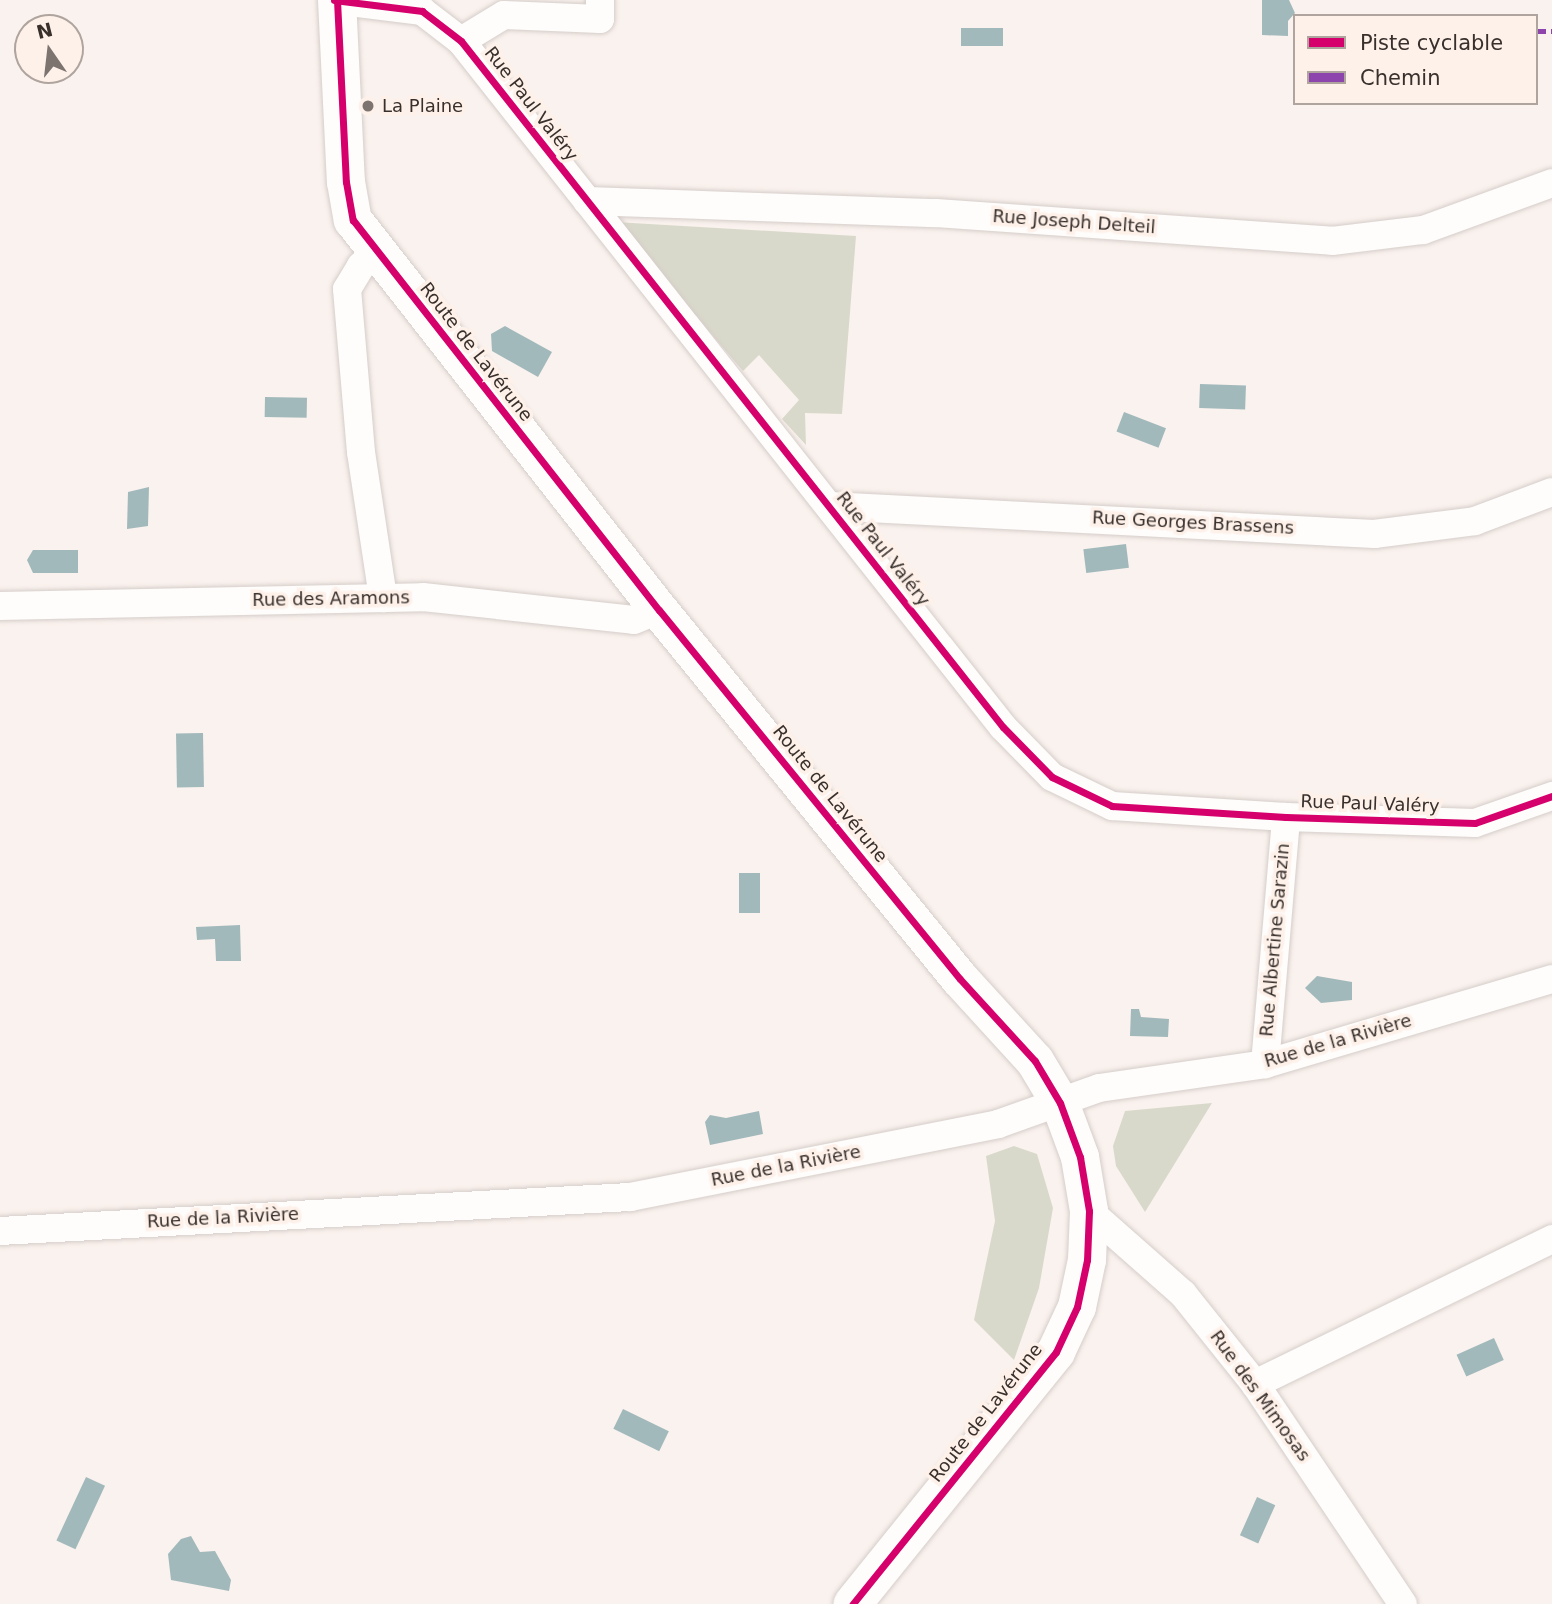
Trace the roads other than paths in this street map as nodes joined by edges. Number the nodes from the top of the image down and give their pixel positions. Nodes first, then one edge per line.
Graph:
1 (336, 0) edge
2 (600, 0) edge
3 (461, 41) junction
4 (1552, 183) edge
5 (587, 201) junction
6 (376, 252) junction
7 (1552, 492) edge
8 (829, 506) junction
9 (383, 598) junction
10 (0, 606) edge
11 (659, 610) junction
12 (1552, 796) edge
13 (1286, 817) junction
14 (1552, 979) edge
15 (1265, 1064) junction
16 (1060, 1103) junction
17 (1089, 1211) junction
18 (0, 1231) edge
19 (1552, 1239) edge
20 (1255, 1384) junction
21 (853, 1604) edge
22 (1403, 1604) edge

1 - 3 street, Rue Paul Valéry
1 - 6 street, Route de Lavérune
2 - 3 street
3 - 5 street, Rue Paul Valéry
4 - 5 street, Rue Joseph Delteil
5 - 8 street, Rue Paul Valéry
6 - 9 street
6 - 11 street, Route de Lavérune
7 - 8 street, Rue Georges Brassens
8 - 13 street, Rue Paul Valéry
9 - 10 street, Rue des Aramons
9 - 11 street, Rue des Aramons
11 - 16 street, Route de Lavérune
12 - 13 street, Rue Paul Valéry
13 - 15 street, Rue Albertine Sarazin
14 - 15 street, Rue de la Rivière
15 - 16 street, Rue de la Rivière
16 - 17 street, Route de Lavérune
16 - 18 street, Rue de la Rivière
17 - 20 street, Rue des Mimosas
17 - 21 street, Route de Lavérune
19 - 20 street
20 - 22 street, Rue des Mimosas

